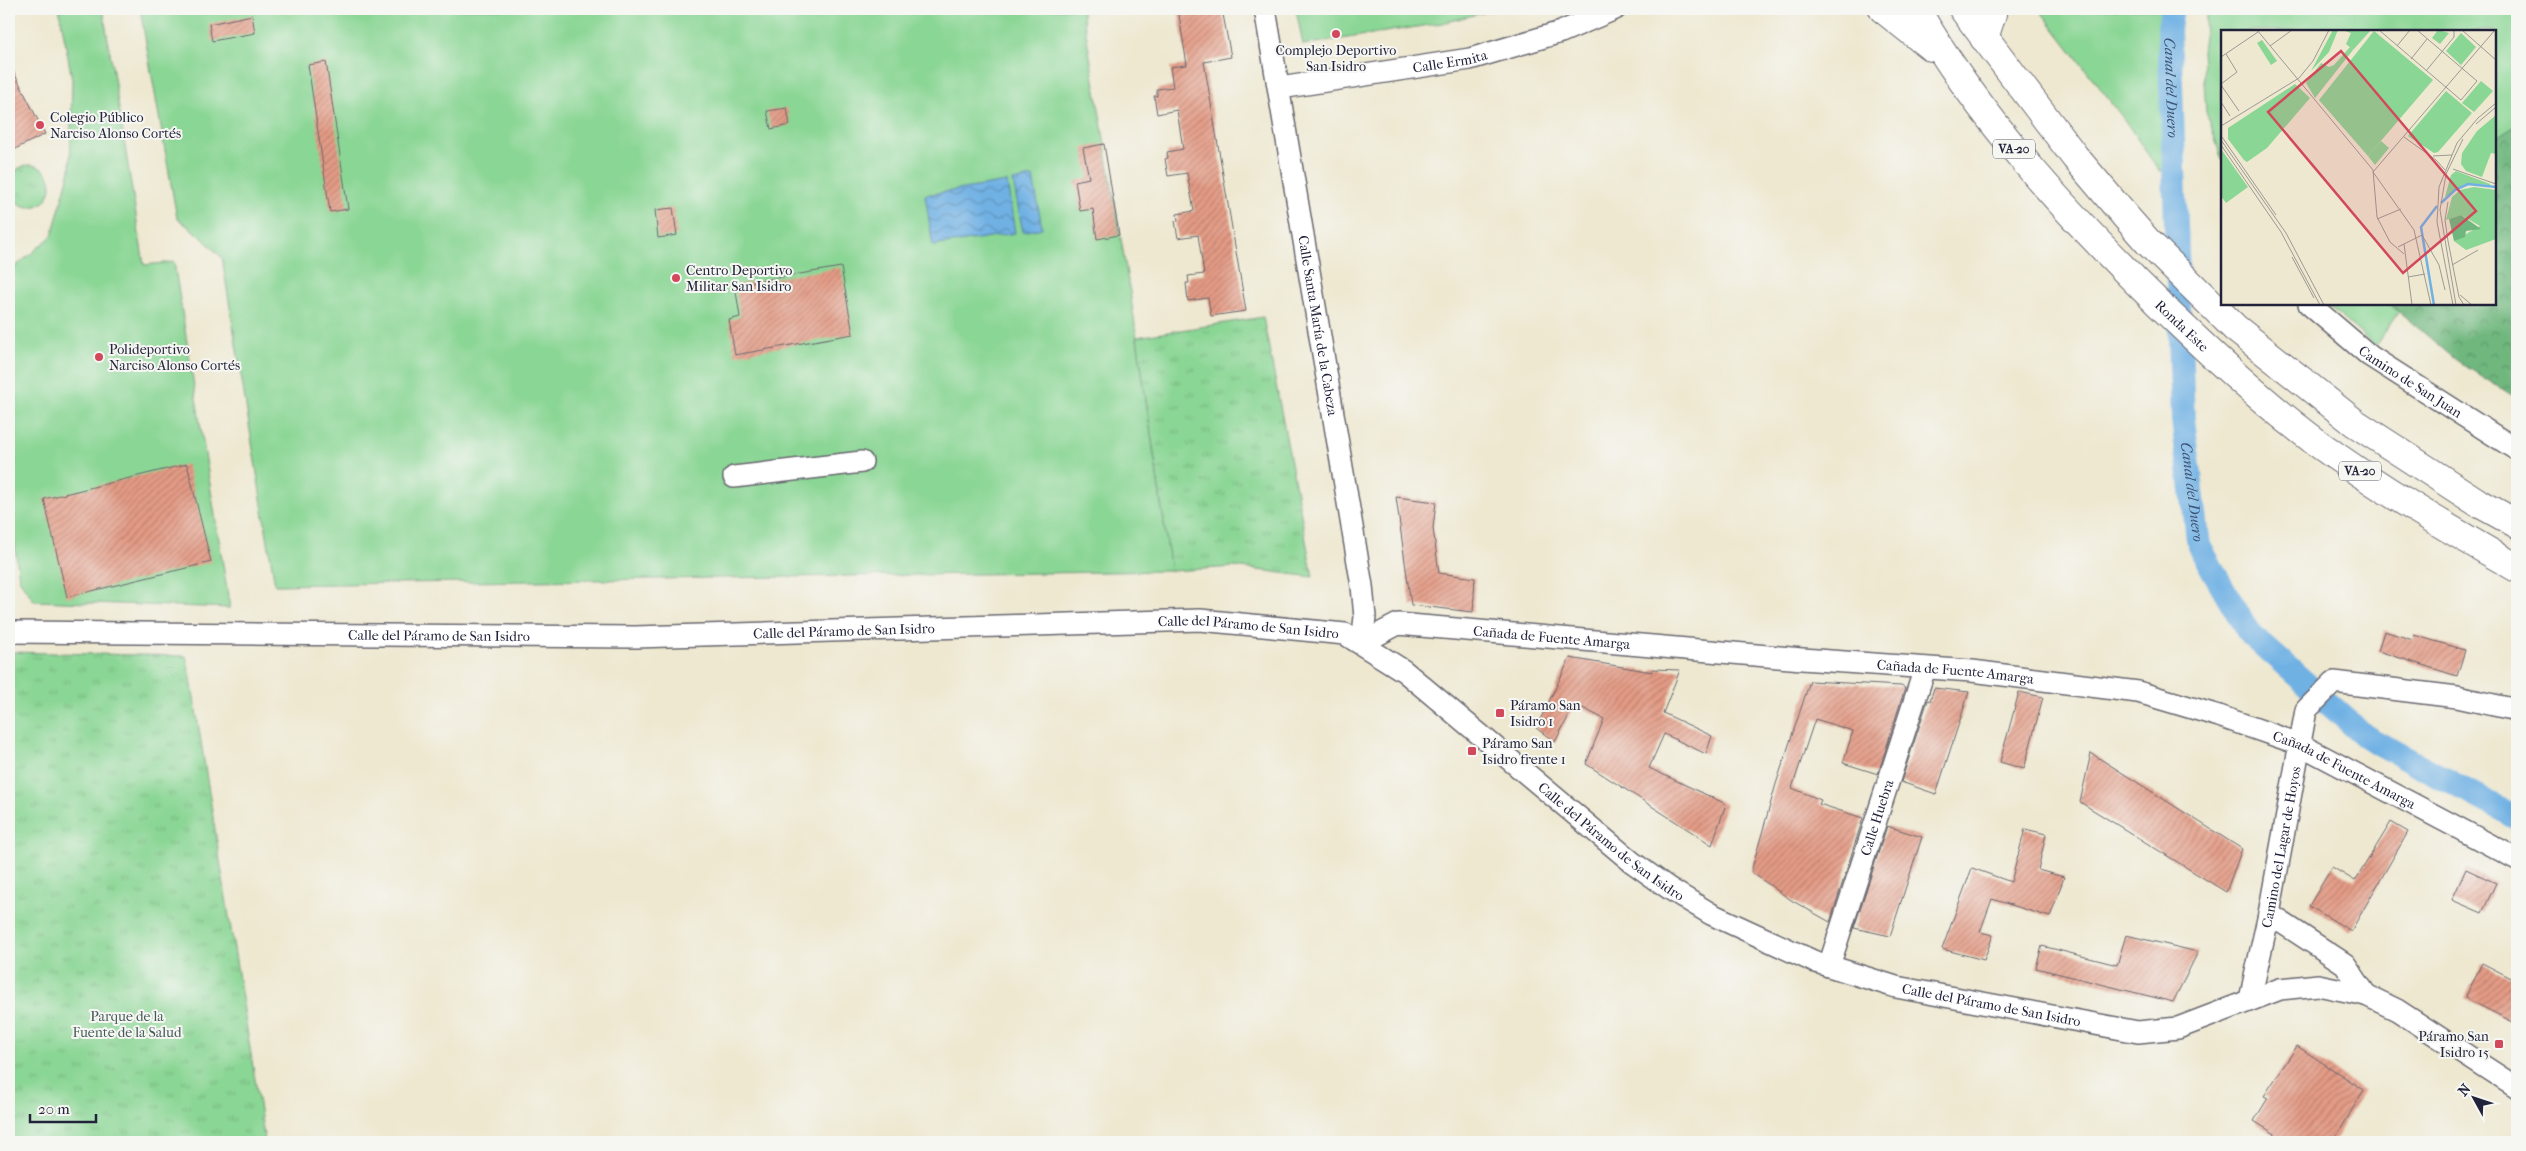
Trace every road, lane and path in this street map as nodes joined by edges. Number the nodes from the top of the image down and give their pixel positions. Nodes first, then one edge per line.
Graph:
1 (1265, 9) edge
2 (1615, 9) edge
3 (1883, 9) edge
4 (1916, 9) edge
5 (1963, 9) edge
6 (1990, 9) edge
7 (1984, 38) junction
8 (1948, 60) junction
9 (1280, 88) junction
10 (2310, 305) edge
11 (2517, 450) edge
12 (862, 462) dead end
13 (734, 476) dead end
14 (2517, 524) edge
15 (2517, 568) edge
16 (9, 632) edge
17 (1362, 643) junction
18 (1925, 668) junction
19 (2517, 710) edge
20 (2299, 744) junction
21 (2517, 858) edge
22 (2269, 914) junction
23 (1829, 966) junction
24 (2366, 995) junction
25 (2250, 999) junction
26 (2517, 1088) edge

1 - 9 street, Calle Santa María de la Cabeza
2 - 9 street, Calle Ermita
3 - 8 highway
4 - 8 highway, Ronda Este / VA-20
5 - 7 highway, VA-20
6 - 7 highway
7 - 14 highway, VA-20
8 - 15 highway, Ronda Este / VA-20
9 - 17 street, Calle Santa María de la Cabeza
10 - 11 street, Camino de San Juan
12 - 13 street
16 - 17 street, Calle del Páramo de San Isidro
17 - 18 street, Cañada de Fuente Amarga
17 - 23 street, Calle del Páramo de San Isidro
18 - 20 street, Cañada de Fuente Amarga
18 - 23 street, Calle Huebra
19 - 20 street, Camino del Lagar de Hoyos
20 - 21 street, Cañada de Fuente Amarga
20 - 22 street, Camino del Lagar de Hoyos
22 - 24 street
22 - 25 street, Camino del Lagar de Hoyos
23 - 25 street, Calle del Páramo de San Isidro
24 - 25 street, Calle del Páramo de San Isidro
24 - 26 street, Calle del Páramo de San Isidro

